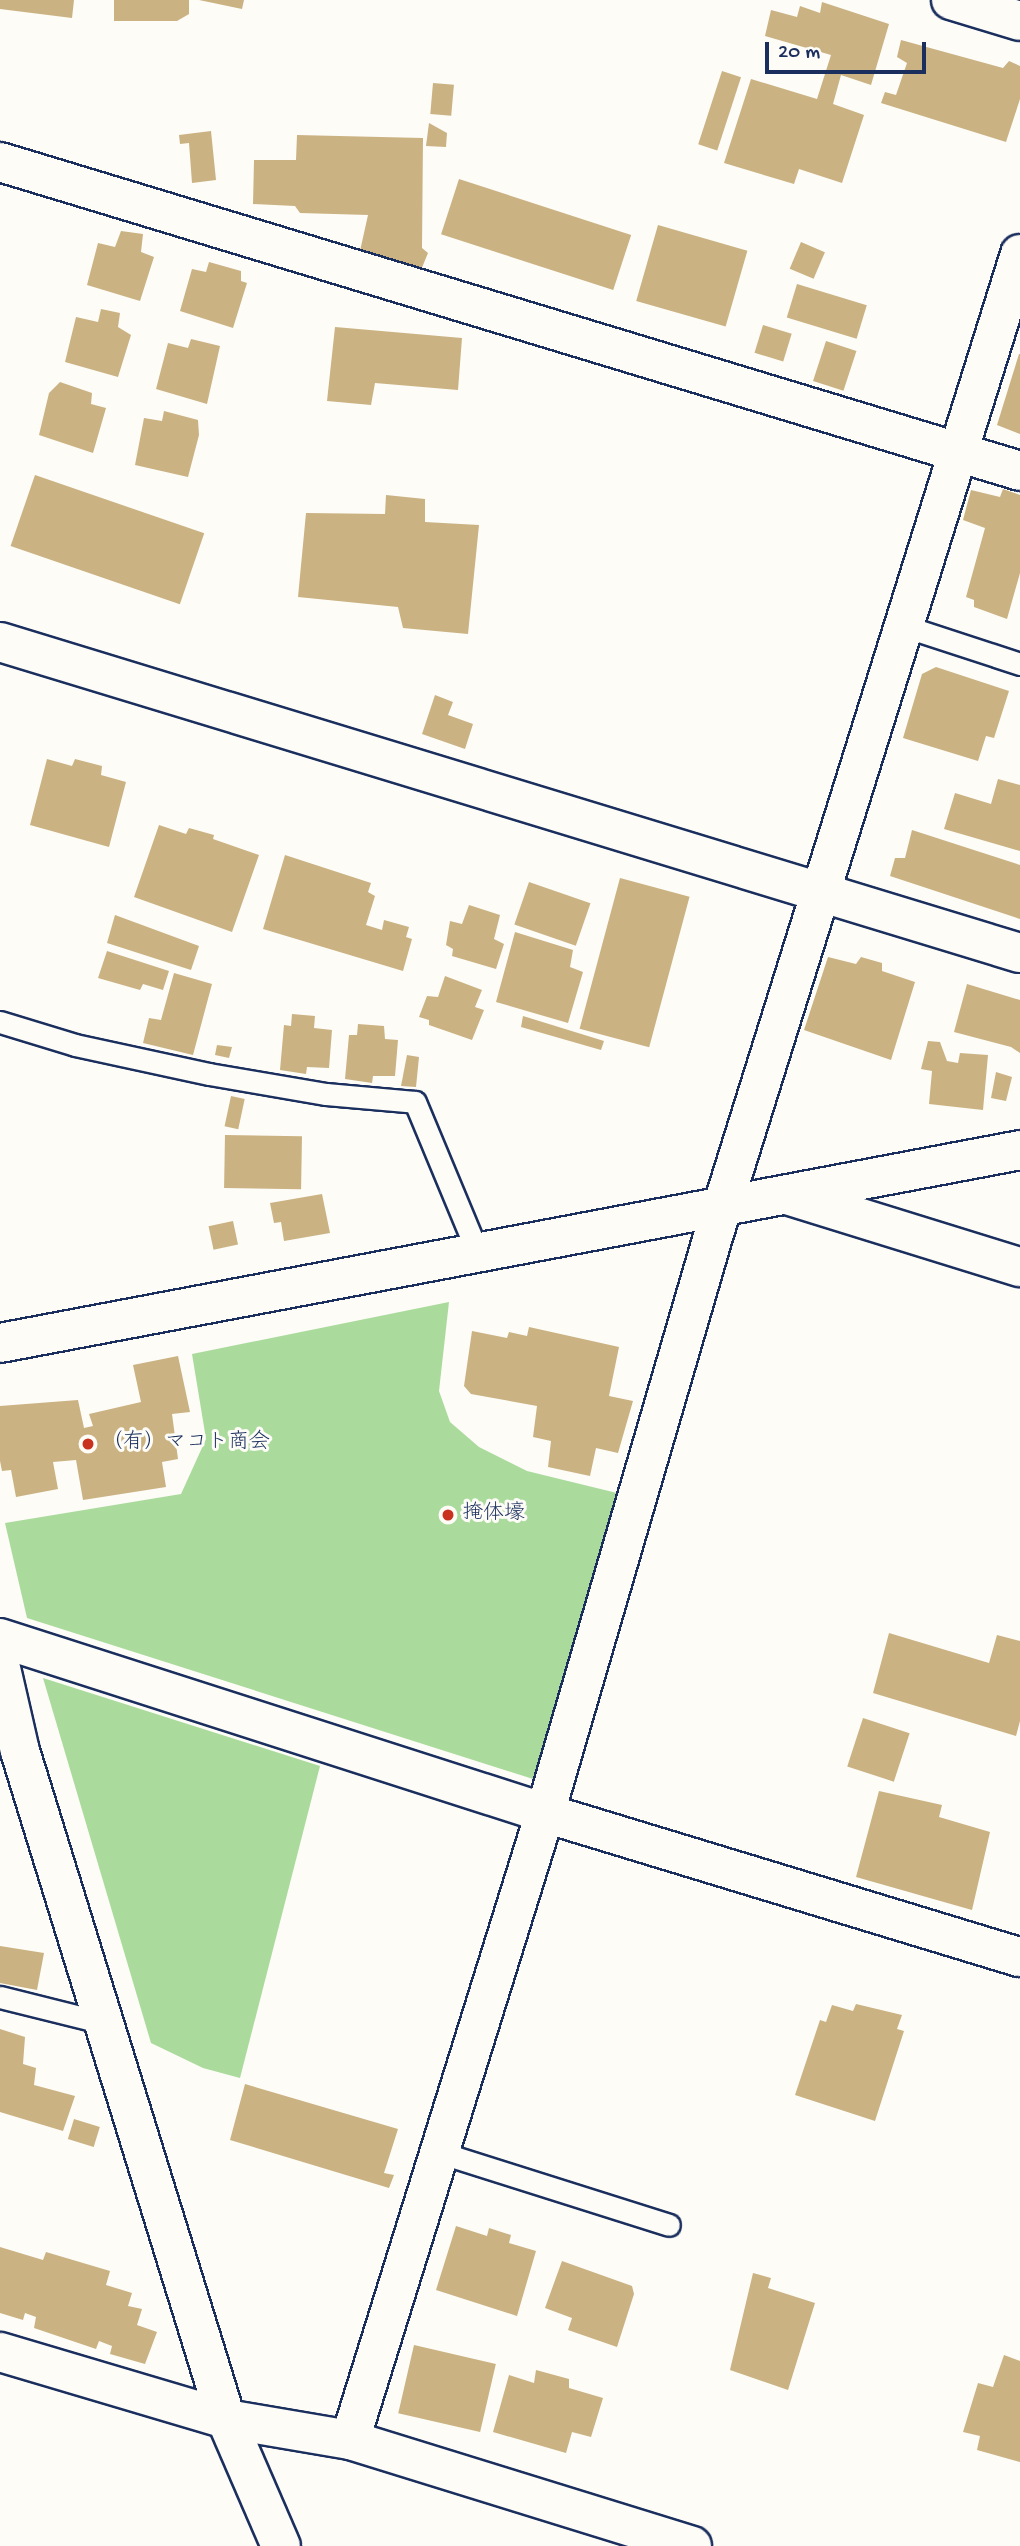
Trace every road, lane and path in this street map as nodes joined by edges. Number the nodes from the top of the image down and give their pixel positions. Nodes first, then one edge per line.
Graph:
1 (951, 0) edge
2 (1020, 21) edge
3 (0, 162) edge
4 (1020, 254) edge
5 (959, 451) junction
6 (1020, 471) edge
7 (906, 627) junction
8 (0, 642) edge
9 (1020, 664) edge
10 (824, 891) junction
11 (1020, 953) edge
12 (0, 1023) edge
13 (1020, 1150) edge
14 (790, 1196) junction
15 (723, 1207) junction
16 (478, 1253) junction
17 (1020, 1267) edge
18 (0, 1343) edge
19 (0, 1638) edge
20 (0, 1664) edge
21 (545, 1813) junction
22 (1020, 1957) edge
23 (0, 1997) edge
24 (108, 2024) junction
25 (438, 2152) junction
26 (669, 2225) dead end
27 (0, 2352) edge
28 (226, 2419) junction
29 (350, 2440) junction
30 (281, 2546) edge
31 (692, 2546) edge

1 - 2 street
3 - 5 street
4 - 5 street
5 - 6 street
5 - 7 street
7 - 9 lane
7 - 10 street
8 - 10 street
10 - 11 street
10 - 15 street
12 - 16 lane
13 - 14 street
14 - 15 street
14 - 17 street
15 - 16 street
15 - 21 street
16 - 18 street
19 - 21 street
20 - 24 street
21 - 22 street
21 - 25 street
23 - 24 lane
24 - 28 street
25 - 26 lane
25 - 29 street
27 - 28 street
28 - 29 street
28 - 30 street
29 - 31 street

